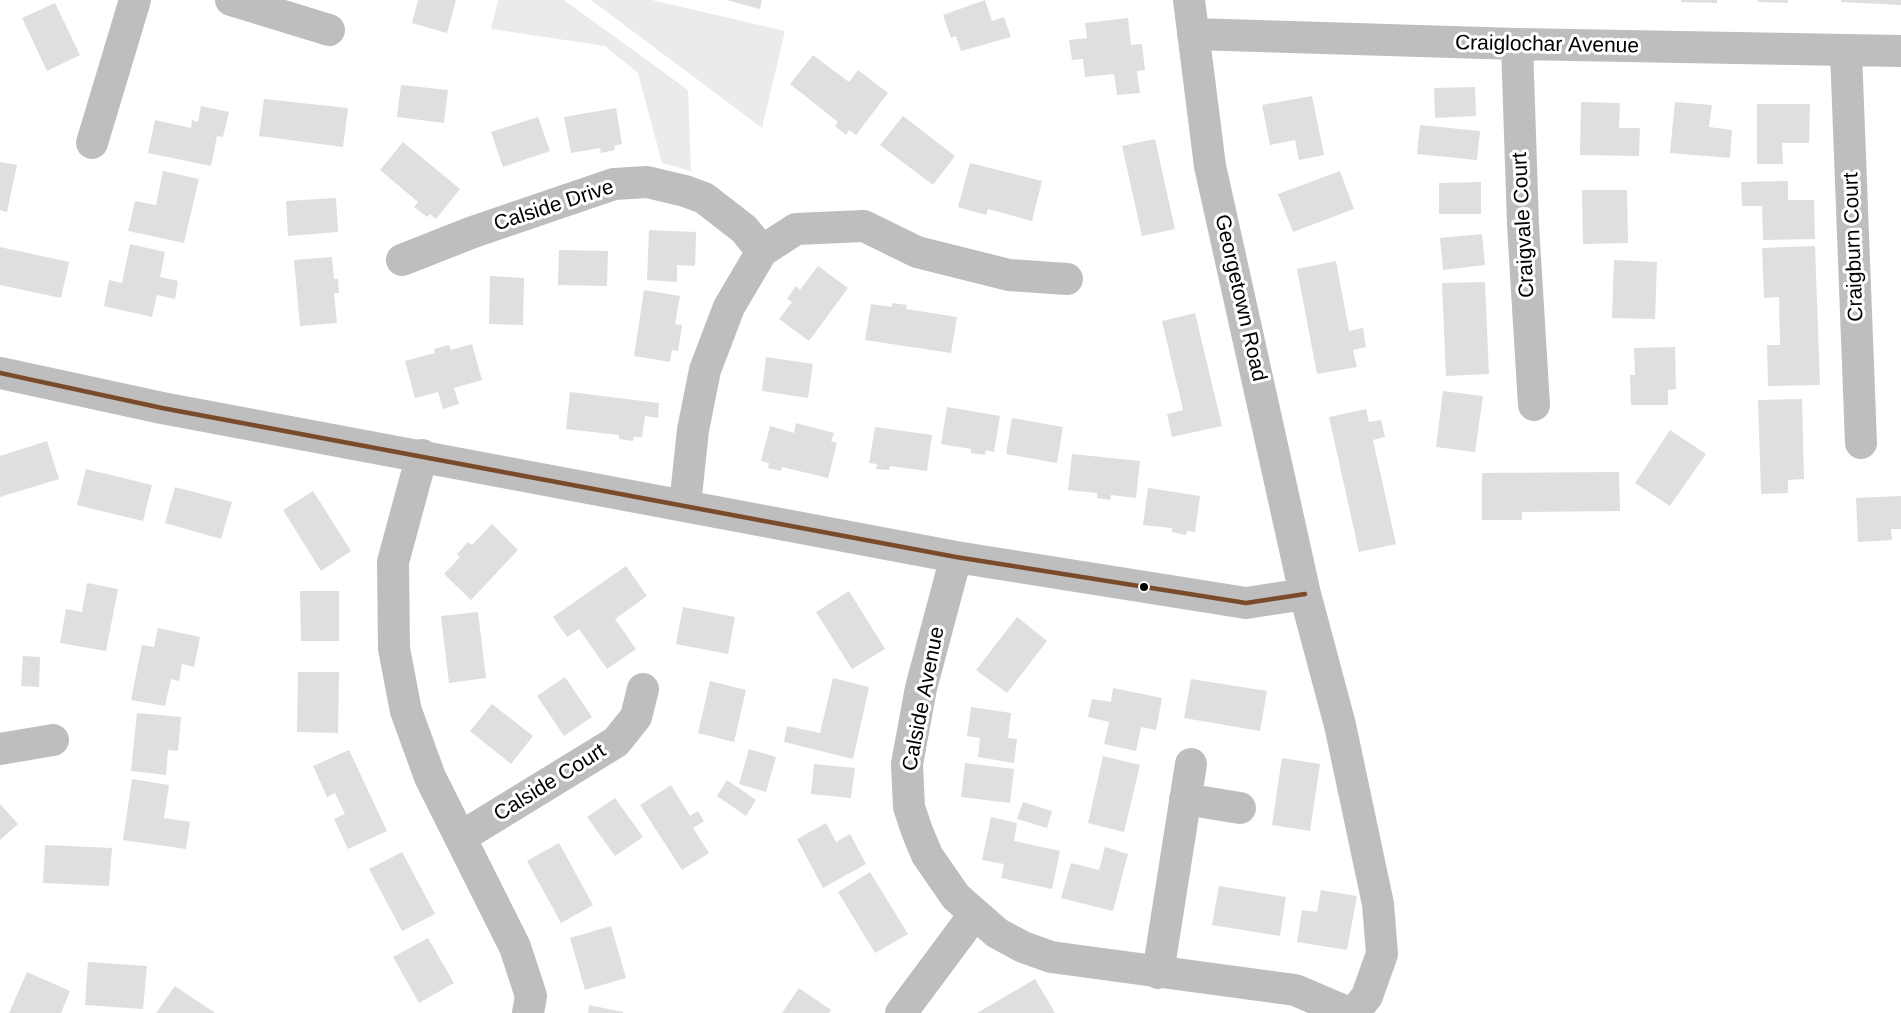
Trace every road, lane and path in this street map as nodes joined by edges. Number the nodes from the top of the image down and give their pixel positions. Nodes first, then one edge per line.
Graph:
1 (135, 0) edge
2 (231, 0) edge
3 (1189, 0) edge
4 (329, 30) dead end
5 (1193, 34) junction
6 (1517, 44) junction
7 (1901, 51) edge
8 (1846, 52) junction
9 (92, 143) dead end
10 (762, 251) junction
11 (402, 260) dead end
12 (1067, 279) dead end
13 (0, 373) edge
14 (1534, 405) dead end
15 (1861, 443) dead end
16 (422, 455) junction
17 (685, 505) junction
18 (956, 557) junction
19 (1305, 594) junction
20 (643, 689) dead end
21 (53, 740) dead end
22 (0, 749) edge
23 (1191, 764) dead end
24 (1185, 800) junction
25 (1240, 808) dead end
26 (461, 837) junction
27 (974, 915) junction
28 (1158, 972) junction
29 (528, 1013) edge
30 (901, 1013) edge
31 (1349, 1013) edge
32 (1354, 1013) edge

1 - 9 street
2 - 4 street
3 - 5 street, Georgetown Road
5 - 6 street, Craiglochar Avenue
5 - 19 street, Georgetown Road
6 - 8 street, Craiglochar Avenue
6 - 14 street, Craigvale Court
7 - 8 street, Craiglochar Avenue
8 - 15 street, Craigburn Court
10 - 11 street, Calside Drive
10 - 12 street
10 - 17 street
13 - 16 street
16 - 17 street
16 - 26 street
17 - 18 street
18 - 19 street
18 - 27 street, Calside Avenue
19 - 32 street, Georgetown Road
20 - 26 street, Calside Court
21 - 22 street
23 - 24 street
24 - 25 street
24 - 28 street
26 - 29 street
27 - 28 street, Calside Avenue
27 - 30 street
28 - 31 street, Calside Avenue

